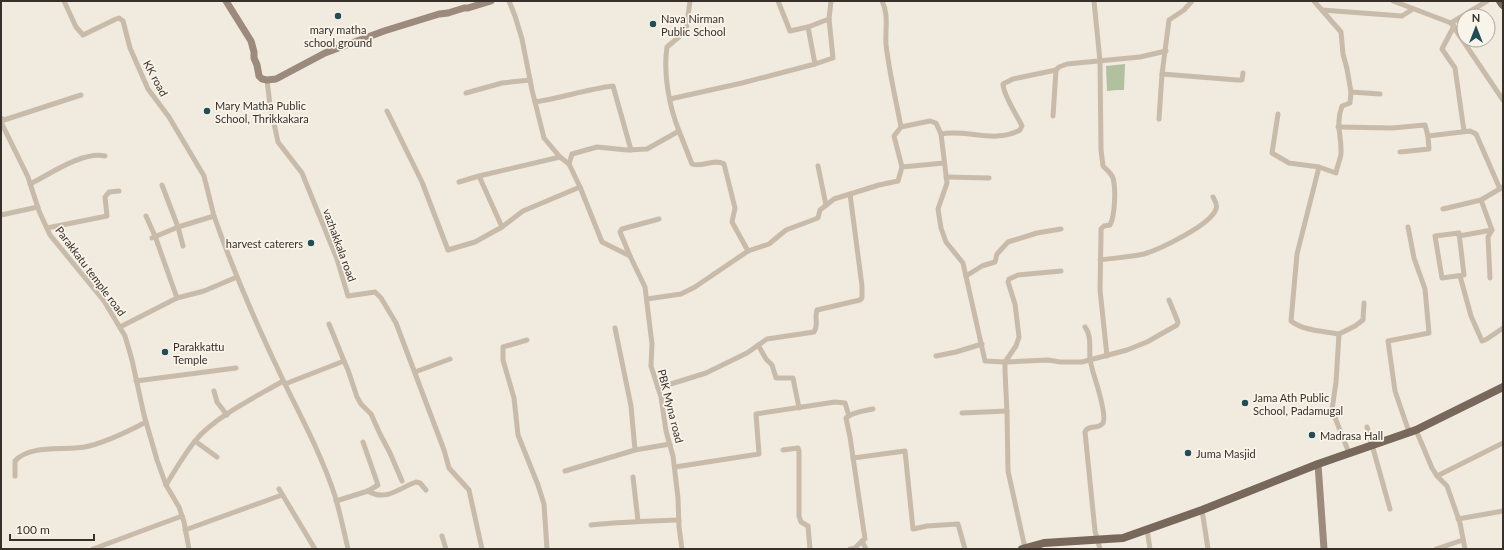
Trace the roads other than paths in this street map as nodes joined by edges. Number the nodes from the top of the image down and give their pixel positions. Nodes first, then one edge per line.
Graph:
1 (64, 1) edge
2 (226, 1) edge
3 (491, 1) edge
4 (509, 1) edge
5 (690, 1) edge
6 (778, 1) edge
7 (831, 1) edge
8 (882, 1) edge
9 (1094, 1) edge
10 (1192, 1) edge
11 (1314, 1) edge
12 (1392, 1) edge
13 (1487, 1) edge
14 (1500, 1) edge
15 (1503, 5) edge
16 (1413, 9) junction
17 (1322, 10) junction
18 (829, 19) junction
19 (1453, 25) junction
20 (808, 27) junction
21 (1166, 51) junction
22 (1100, 61) junction
23 (816, 64) junction
24 (1056, 70) junction
25 (1243, 73) dead end
26 (1162, 74) junction
27 (267, 80) junction
28 (530, 80) junction
29 (1351, 92) junction
30 (466, 93) dead end
31 (1380, 94) dead end
32 (81, 95) dead end
33 (670, 99) junction
34 (1503, 100) edge
35 (535, 102) junction
36 (387, 111) dead end
37 (1278, 114) dead end
38 (1053, 116) dead end
39 (1, 118) edge
40 (1159, 119) dead end
41 (1, 122) edge
42 (1338, 126) junction
43 (902, 127) junction
44 (679, 131) junction
45 (1464, 132) junction
46 (941, 134) junction
47 (1428, 136) junction
48 (631, 150) junction
49 (1400, 152) dead end
50 (106, 156) dead end
51 (560, 157) junction
52 (944, 163) junction
53 (569, 164) junction
54 (818, 166) dead end
55 (902, 167) junction
56 (1319, 167) junction
57 (478, 176) junction
58 (946, 177) junction
59 (989, 178) dead end
60 (459, 182) dead end
61 (30, 184) junction
62 (162, 185) dead end
63 (580, 187) junction
64 (1502, 188) edge
65 (119, 191) dead end
66 (850, 194) junction
67 (1213, 197) dead end
68 (1480, 200) junction
69 (826, 205) junction
70 (38, 207) junction
71 (1443, 210) dead end
72 (1, 214) edge
73 (146, 216) dead end
74 (214, 216) junction
75 (659, 219) dead end
76 (178, 227) junction
77 (502, 227) junction
78 (1408, 227) dead end
79 (47, 228) junction
80 (1061, 229) dead end
81 (1492, 230) junction
82 (1459, 236) junction
83 (153, 237) junction
84 (183, 246) dead end
85 (748, 251) junction
86 (630, 256) junction
87 (1100, 260) junction
88 (1061, 271) dead end
89 (966, 276) junction
90 (1460, 276) junction
91 (237, 277) junction
92 (1490, 278) dead end
93 (177, 298) junction
94 (647, 299) junction
95 (1169, 300) dead end
96 (1364, 303) dead end
97 (329, 324) dead end
98 (120, 327) junction
99 (1085, 327) dead end
100 (615, 328) dead end
101 (1503, 328) edge
102 (1339, 334) junction
103 (527, 340) dead end
104 (982, 344) junction
105 (758, 345) junction
106 (936, 356) dead end
107 (1107, 356) junction
108 (450, 359) dead end
109 (1090, 360) junction
110 (344, 362) junction
111 (1005, 362) junction
112 (236, 368) dead end
113 (414, 372) junction
114 (136, 381) junction
115 (284, 383) junction
116 (1503, 387) edge
117 (658, 388) junction
118 (214, 391) dead end
119 (798, 408) junction
120 (874, 409) dead end
121 (1007, 410) junction
122 (962, 413) dead end
123 (227, 415) junction
124 (848, 416) junction
125 (146, 422) junction
126 (1367, 427) dead end
127 (1412, 431) junction
128 (195, 441) junction
129 (363, 442) dead end
130 (1503, 443) edge
131 (670, 444) junction
132 (1372, 446) junction
133 (635, 450) junction
134 (782, 450) dead end
135 (1349, 453) junction
136 (217, 457) dead end
137 (853, 458) junction
138 (1318, 464) junction
139 (674, 467) junction
140 (565, 471) dead end
141 (15, 476) dead end
142 (1437, 476) junction
143 (633, 477) dead end
144 (402, 480) dead end
145 (166, 485) junction
146 (279, 488) dead end
147 (426, 490) dead end
148 (368, 491) junction
149 (282, 496) junction
150 (336, 501) junction
151 (1390, 509) dead end
152 (1202, 510) junction
153 (1503, 511) edge
154 (182, 516) junction
155 (679, 520) junction
156 (1458, 520) junction
157 (638, 521) junction
158 (591, 525) dead end
159 (185, 530) junction
160 (1147, 530) junction
161 (442, 536) dead end
162 (1097, 539) junction
163 (1463, 540) junction
164 (862, 541) junction
165 (1071, 545) edge
166 (93, 549) edge
167 (189, 549) edge
168 (314, 549) edge
169 (348, 549) edge
170 (446, 549) edge
171 (482, 549) edge
172 (547, 549) edge
173 (682, 549) edge
174 (810, 549) edge
175 (850, 549) edge
176 (866, 549) edge
177 (965, 549) edge
178 (1023, 549) edge
179 (1100, 549) edge
180 (1150, 549) edge
181 (1208, 549) edge
182 (1324, 549) edge
183 (1436, 549) edge
184 (1465, 549) edge

1 - 74 street, KK road
2 - 27 street
3 - 27 street
4 - 28 street
5 - 33 street
6 - 20 street
7 - 18 street
8 - 43 street
9 - 22 street
10 - 21 street
11 - 17 street
12 - 16 street
13 - 19 street
14 - 15 main road
16 - 17 street
16 - 19 street
17 - 29 street
18 - 20 street
18 - 23 street
19 - 34 street
19 - 45 street
20 - 23 street
21 - 22 street
21 - 26 street
22 - 24 street
22 - 87 street
23 - 33 street
24 - 38 street
24 - 46 street
25 - 26 street
26 - 40 street
27 - 113 street, vazhakkala road
28 - 30 street
28 - 35 street
29 - 31 street
29 - 42 street
32 - 39 street
33 - 44 street
35 - 48 street
35 - 51 street
36 - 77 street
37 - 56 street
41 - 61 street, Parakkatu temple road
42 - 47 street
42 - 56 street
43 - 46 street
43 - 55 street
44 - 48 street
44 - 85 street
45 - 47 street
45 - 64 street
46 - 52 street
47 - 49 street
48 - 53 street
50 - 61 street
51 - 53 street
51 - 57 street
52 - 55 street
52 - 58 street
53 - 63 street
54 - 69 street
55 - 66 street
56 - 102 street
57 - 60 street
57 - 77 street
58 - 59 street
58 - 89 street
61 - 70 street, Parakkatu temple road
62 - 76 street
63 - 77 street
63 - 86 street
64 - 68 street
65 - 79 street
66 - 69 street
66 - 105 street
67 - 87 street
68 - 71 street
68 - 81 street
69 - 85 street
70 - 72 street
70 - 79 street, Parakkatu temple road
73 - 83 street
74 - 76 street
74 - 91 street
75 - 86 street, PBK Myna road
76 - 83 street
76 - 84 street
78 - 127 street
79 - 98 street, Parakkatu temple road
80 - 89 street
81 - 82 street
81 - 92 street
82 - 90 street
82 - 90 street
83 - 93 street
85 - 94 street
86 - 94 street, PBK Myna road
87 - 107 street
88 - 111 street
89 - 104 street
90 - 101 street
91 - 93 street
91 - 115 street
93 - 98 street
94 - 117 street, PBK Myna road
95 - 107 street
96 - 102 street
97 - 110 street
98 - 114 street, Parakkatu temple road
99 - 109 street
100 - 133 street
102 - 135 street
103 - 172 street
104 - 106 street
104 - 111 street
105 - 117 street
105 - 119 street
107 - 109 street
108 - 113 street
109 - 111 street
109 - 162 street
110 - 115 street
110 - 144 street
111 - 121 street
112 - 114 street
113 - 171 street, vazhakkala road
114 - 125 street, Parakkatu temple road
115 - 123 street
115 - 150 street
116 - 127 main road
117 - 131 street, PBK Myna road
118 - 123 street
119 - 124 street
119 - 139 street
120 - 124 street
121 - 122 street
121 - 178 street
123 - 128 street
124 - 137 street
125 - 141 street
125 - 145 street, Parakkatu temple road
126 - 132 street
127 - 132 main road
127 - 142 street
128 - 136 street
128 - 145 street
129 - 148 street
130 - 142 street
131 - 133 street
131 - 139 street, PBK Myna road
132 - 135 main road
132 - 151 street
133 - 140 street
134 - 174 street
135 - 138 main road
137 - 164 street
137 - 177 street
138 - 152 main road
138 - 182 street
139 - 155 street, PBK Myna road
142 - 156 street
143 - 157 street
145 - 154 street, Parakkatu temple road
146 - 149 street
147 - 148 street
148 - 150 street
149 - 159 street
149 - 168 street
150 - 169 street
152 - 160 main road
152 - 181 street
153 - 156 street
154 - 159 street, Parakkatu temple road
154 - 166 street
155 - 157 street
155 - 173 street, PBK Myna road
156 - 163 street
157 - 158 street
159 - 167 street, Parakkatu temple road
160 - 162 main road
160 - 180 street
161 - 170 street
162 - 165 main road
162 - 179 street
163 - 183 street
163 - 184 street
164 - 175 street
164 - 176 street
165 - 178 main road

